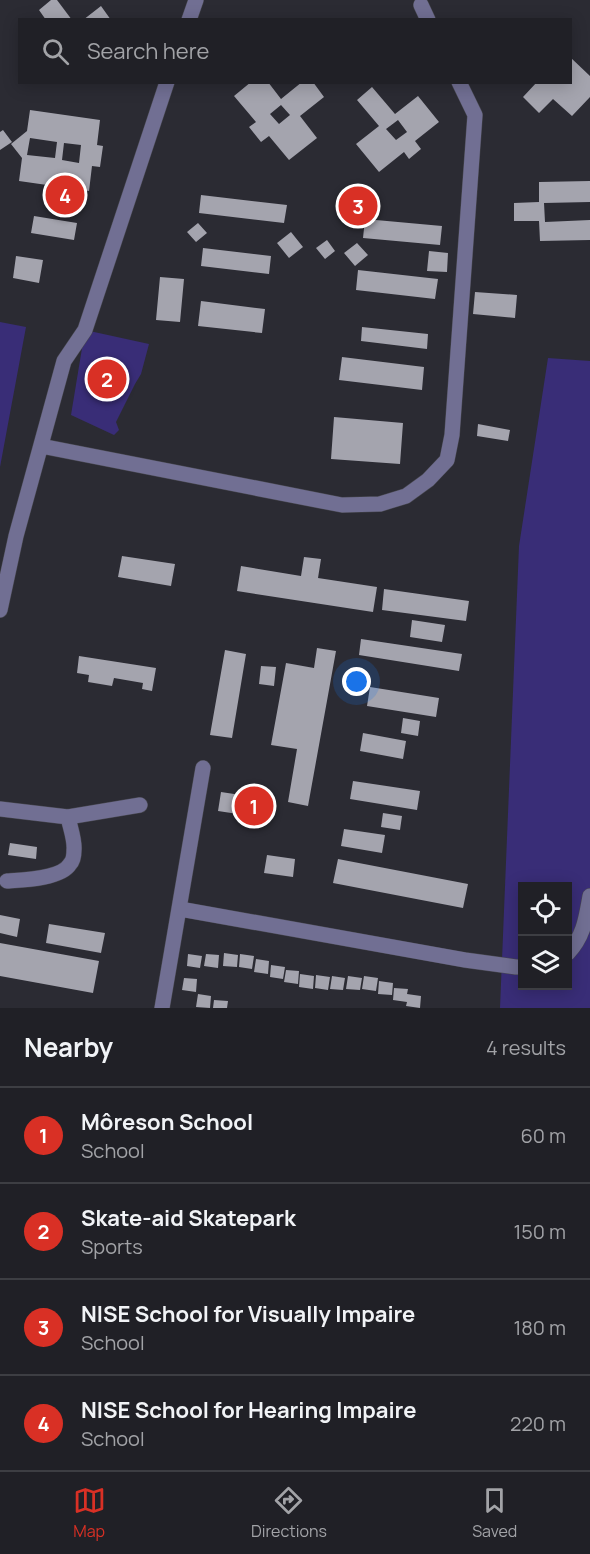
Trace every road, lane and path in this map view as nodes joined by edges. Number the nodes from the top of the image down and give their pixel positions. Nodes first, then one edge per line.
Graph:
1 (196, 0) edge
2 (421, 5) dead end
3 (190, 18) edge
4 (428, 18) edge
5 (166, 84) edge
6 (460, 84) edge
7 (41, 446) junction
8 (0, 610) edge
9 (203, 768) dead end
10 (140, 805) dead end
11 (0, 809) edge
12 (68, 817) junction
13 (7, 881) dead end
14 (590, 896) edge
15 (180, 909) junction
16 (572, 948) edge
17 (518, 967) edge
18 (162, 1008) edge

1 - 3 lane
2 - 4 lane
5 - 7 lane
6 - 7 lane
7 - 8 lane
9 - 15 lane
10 - 12 lane
11 - 12 lane
12 - 13 lane
14 - 16 lane
15 - 17 lane
15 - 18 lane

